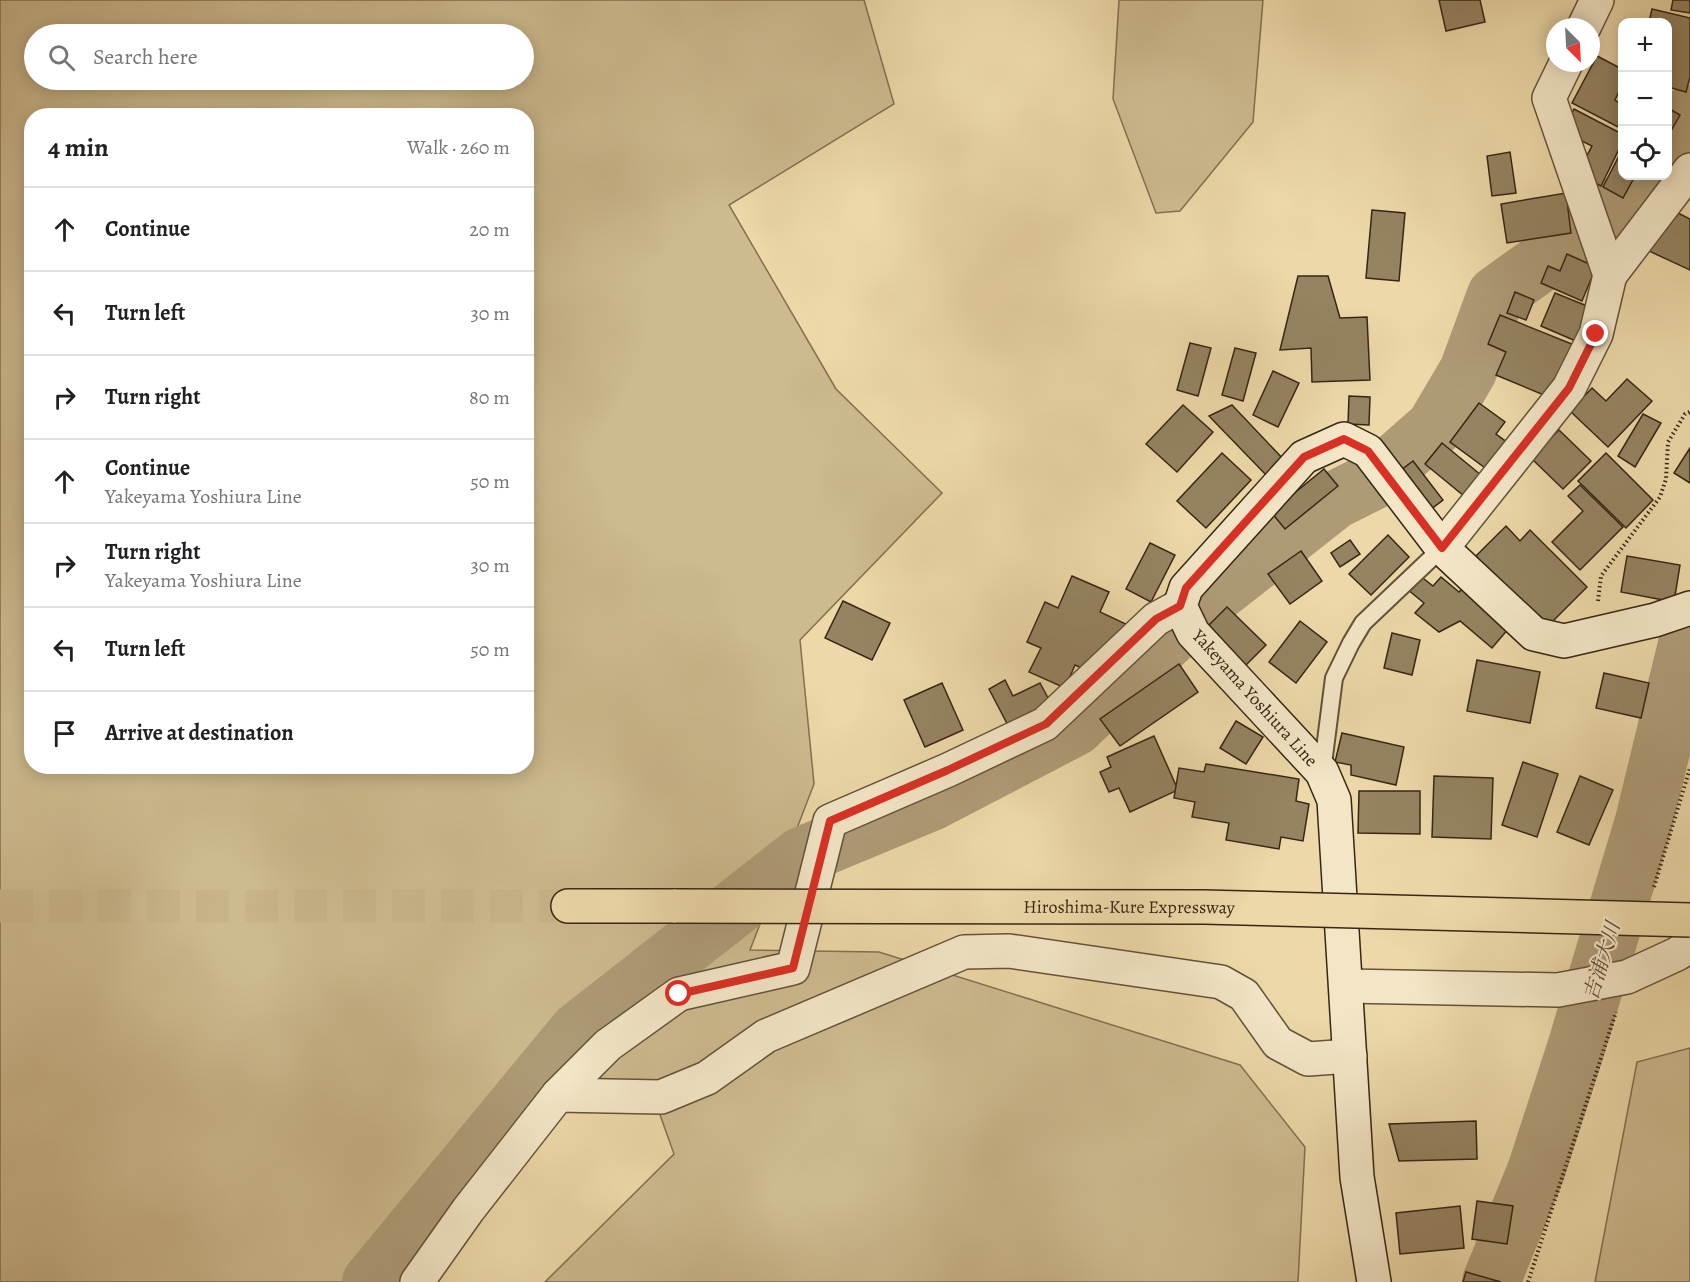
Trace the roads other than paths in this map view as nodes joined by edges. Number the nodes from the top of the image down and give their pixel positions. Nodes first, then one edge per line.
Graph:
1 (1597, 0) edge
2 (1588, 18) edge
3 (1562, 72) edge
4 (1690, 170) edge
5 (1610, 275) junction
6 (1442, 548) junction
7 (1688, 608) edge
8 (1185, 617) junction
9 (1322, 772) junction
10 (568, 906) tunnel mouth
11 (1690, 920) edge
12 (1690, 945) edge
13 (1347, 986) junction
14 (1350, 1056) junction
15 (558, 1095) junction
16 (417, 1282) edge
17 (1374, 1282) edge

1 - 2 street
3 - 5 street
4 - 5 street
5 - 6 street
6 - 7 street
6 - 8 street
6 - 9 lane
8 - 9 street, Yakeyama Yoshiura Line
8 - 15 street
9 - 13 street, Yakeyama Yoshiura Line
10 - 11 highway, Hiroshima-Kure Expressway, bridge
12 - 13 street
13 - 14 street, Yakeyama Yoshiura Line
14 - 15 street
14 - 17 street, Yakeyama Yoshiura Line
15 - 16 street

